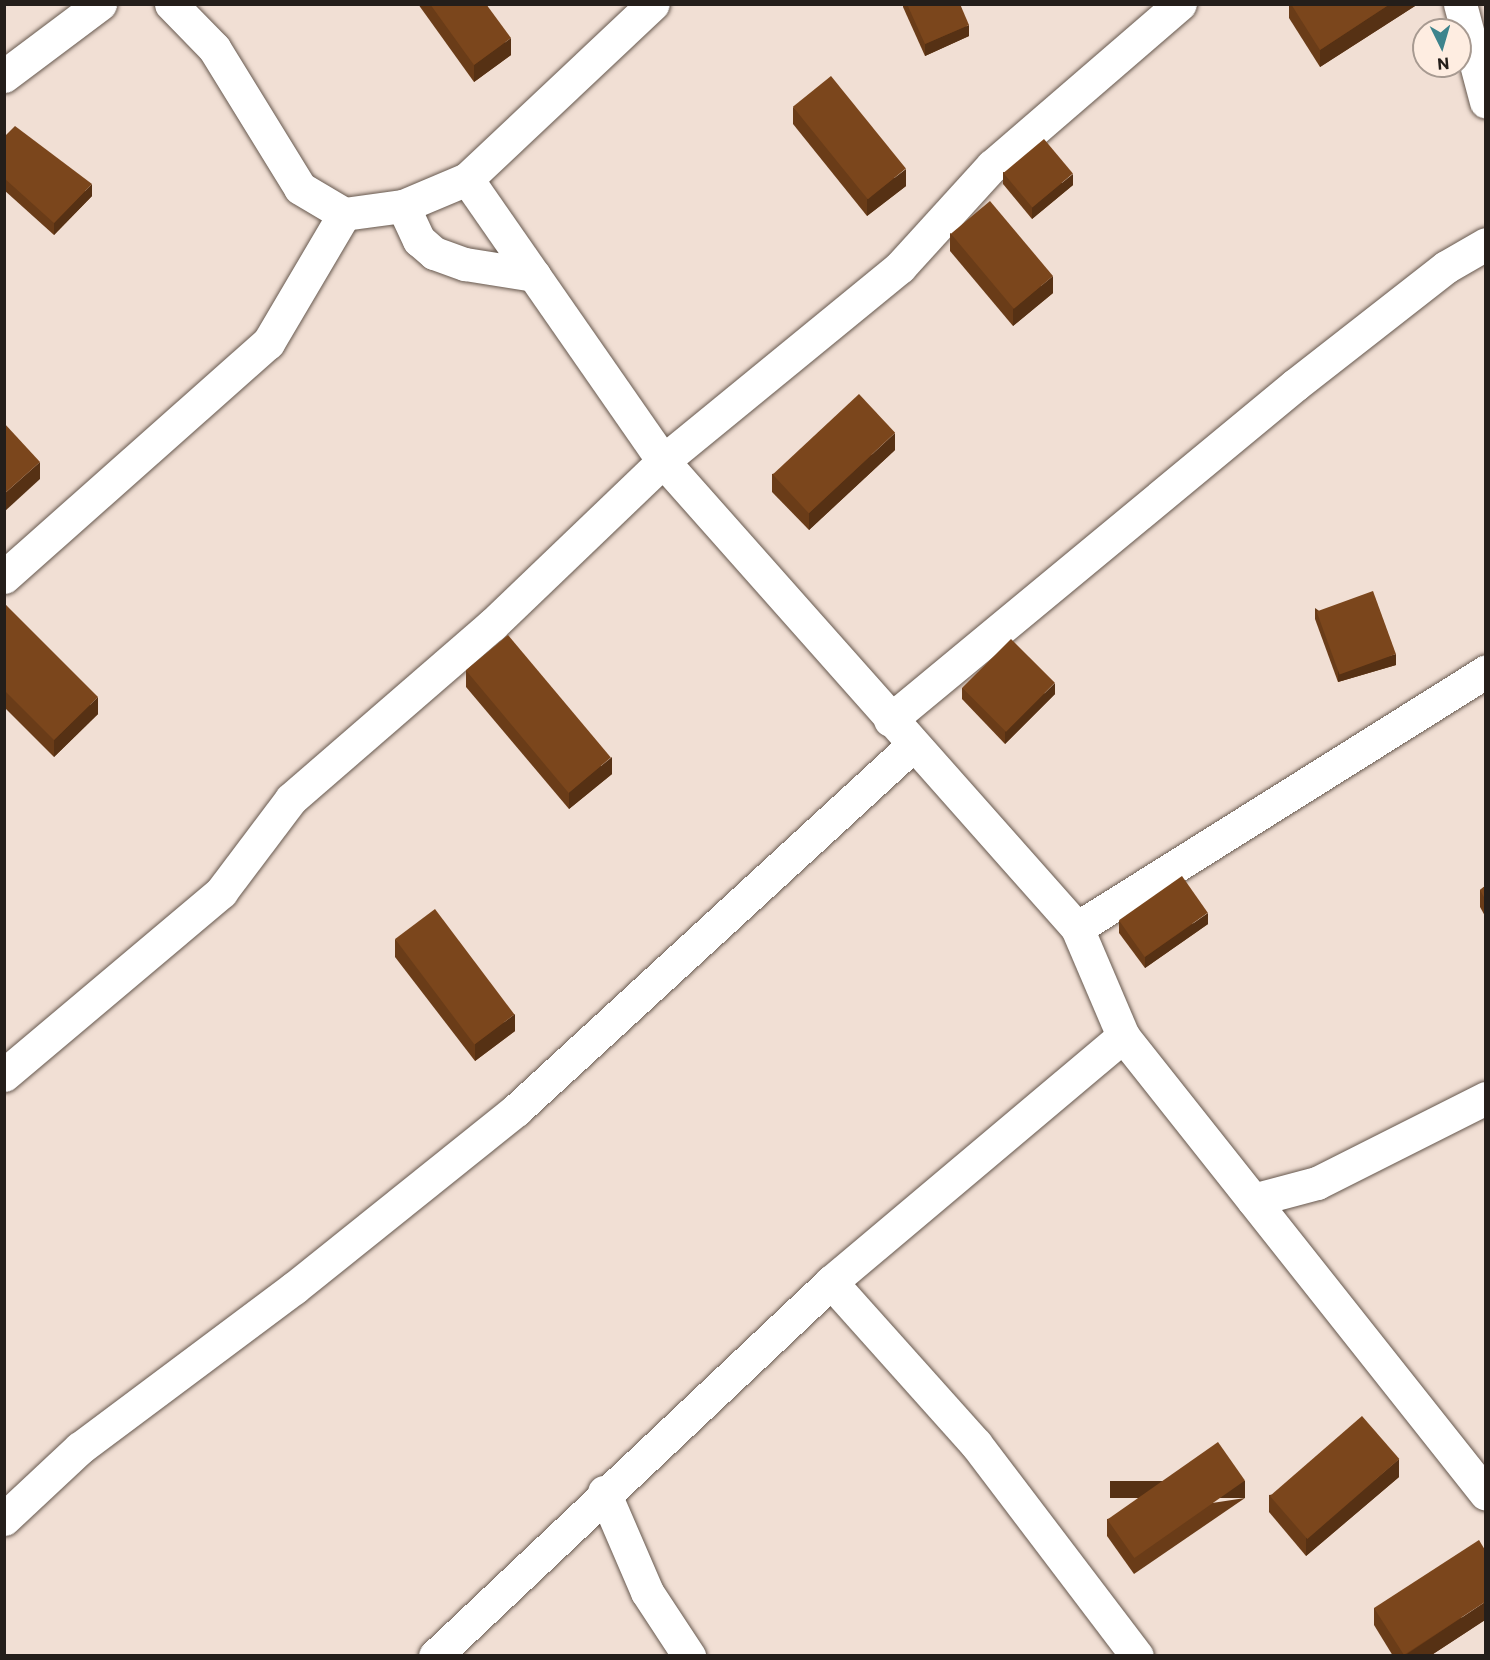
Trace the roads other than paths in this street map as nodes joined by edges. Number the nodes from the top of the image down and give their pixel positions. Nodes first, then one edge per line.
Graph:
1 (100, 4) edge
2 (171, 4) edge
3 (1180, 4) edge
4 (1460, 4) edge
5 (642, 8) edge
6 (4, 76) edge
7 (1485, 102) edge
8 (467, 179) junction
9 (403, 206) junction
10 (344, 214) junction
11 (1485, 244) edge
12 (534, 275) junction
13 (663, 461) junction
14 (4, 577) edge
15 (1485, 671) edge
16 (891, 720) junction
17 (913, 745) junction
18 (1077, 928) junction
19 (1123, 1035) junction
20 (4, 1075) edge
21 (1485, 1098) edge
22 (1252, 1200) junction
23 (831, 1282) junction
24 (604, 1491) junction
25 (1485, 1494) edge
26 (4, 1519) edge
27 (435, 1656) edge
28 (689, 1656) edge
29 (1137, 1656) edge

1 - 6 street
2 - 10 street
3 - 13 street
4 - 7 street
5 - 8 street
8 - 9 street
8 - 12 street
9 - 10 street
9 - 12 street
10 - 14 street
11 - 16 street
12 - 13 street
13 - 16 street
13 - 20 street
15 - 18 street
16 - 17 street
17 - 18 street
17 - 26 street
18 - 19 street
19 - 22 street
19 - 23 street
21 - 22 street
22 - 25 street
23 - 24 street
23 - 29 street
24 - 27 street
24 - 28 street

